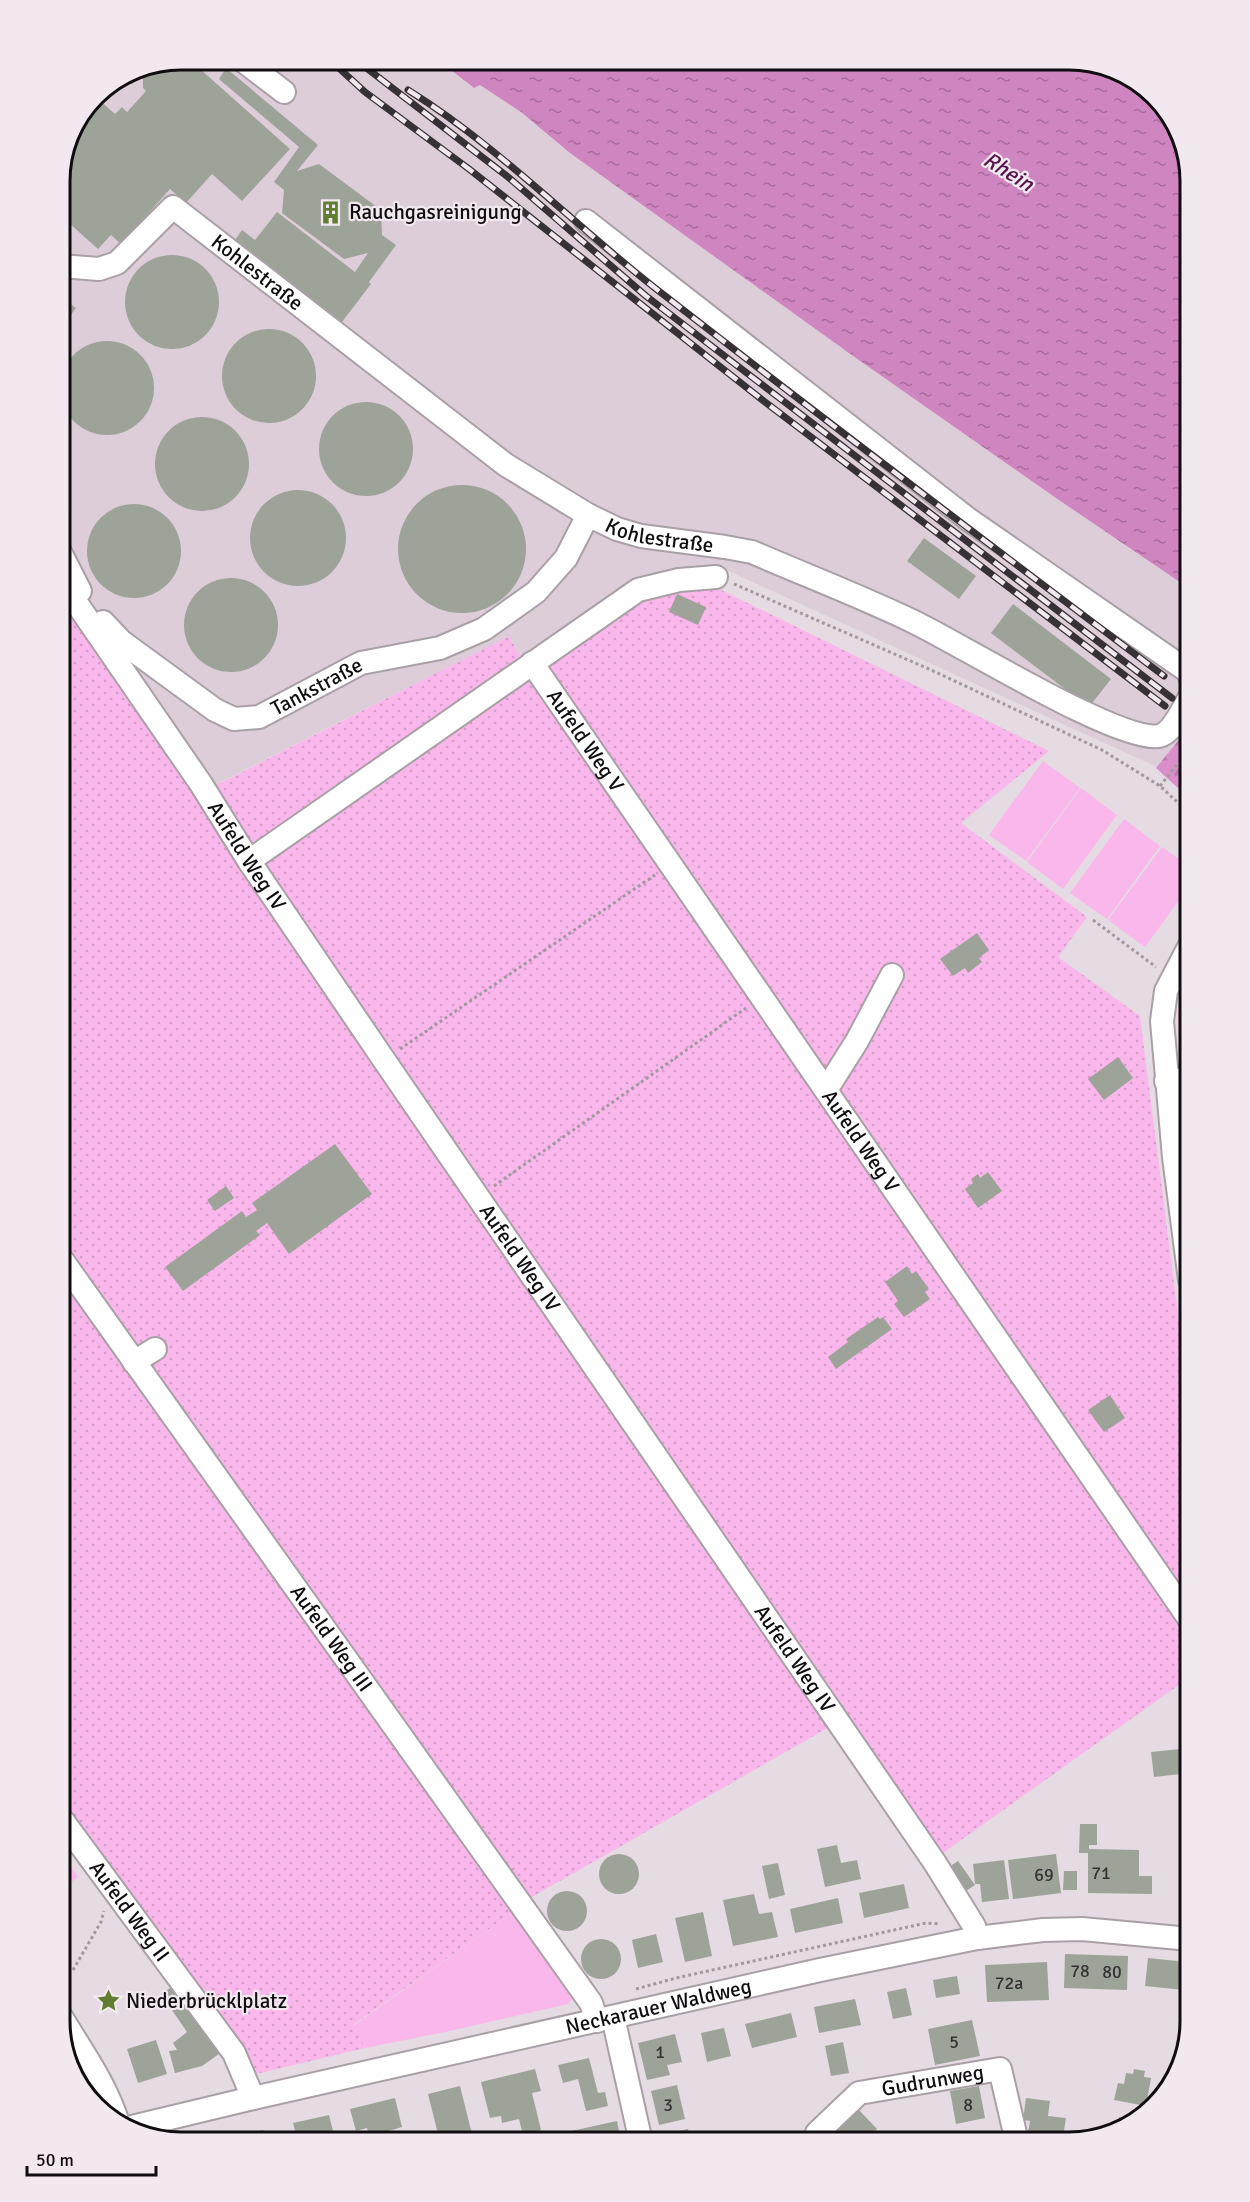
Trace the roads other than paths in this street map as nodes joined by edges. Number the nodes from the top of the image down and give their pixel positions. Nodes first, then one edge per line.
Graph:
1 (255, 70) edge
2 (284, 92) dead end
3 (586, 221) dead end
4 (71, 267) edge
5 (588, 515) junction
6 (71, 574) edge
7 (716, 576) road end
8 (71, 595) edge
9 (532, 663) junction
10 (1180, 666) edge
11 (1180, 713) edge
12 (249, 861) junction
13 (892, 975) dead end
14 (1176, 986) edge
15 (1180, 1080) edge
16 (1166, 1081) junction
17 (826, 1090) junction
18 (1180, 1197) edge
19 (70, 1272) edge
20 (155, 1349) dead end
21 (134, 1362) junction
22 (1180, 1605) edge
23 (70, 1831) edge
24 (977, 1938) junction
25 (1180, 1938) edge
26 (605, 2019) junction
27 (71, 2033) edge
28 (253, 2098) junction
29 (114, 2109) edge
30 (142, 2124) edge
31 (638, 2132) edge
32 (818, 2132) edge
33 (1015, 2132) edge

1 - 2 street
3 - 10 street
4 - 5 street, Kohlestraße
5 - 6 street, Tankstraße
5 - 11 street, Kohlestraße
7 - 9 street
8 - 12 street, Aufeld Weg IV
9 - 12 street
9 - 17 street, Aufeld Weg V
12 - 24 street, Aufeld Weg IV
13 - 17 street
14 - 16 street
15 - 16 street
16 - 18 street
17 - 22 street, Aufeld Weg V
19 - 21 street, Aufeld Weg III
20 - 21 street
21 - 26 street, Aufeld Weg III
23 - 28 street, Aufeld Weg II
24 - 25 street, Neckarauer Waldweg
24 - 26 street, Neckarauer Waldweg
26 - 28 street, Neckarauer Waldweg
26 - 31 street, Aufeld Weg III
27 - 29 street
28 - 30 street, Neckarauer Waldweg
32 - 33 street, Gudrunweg

